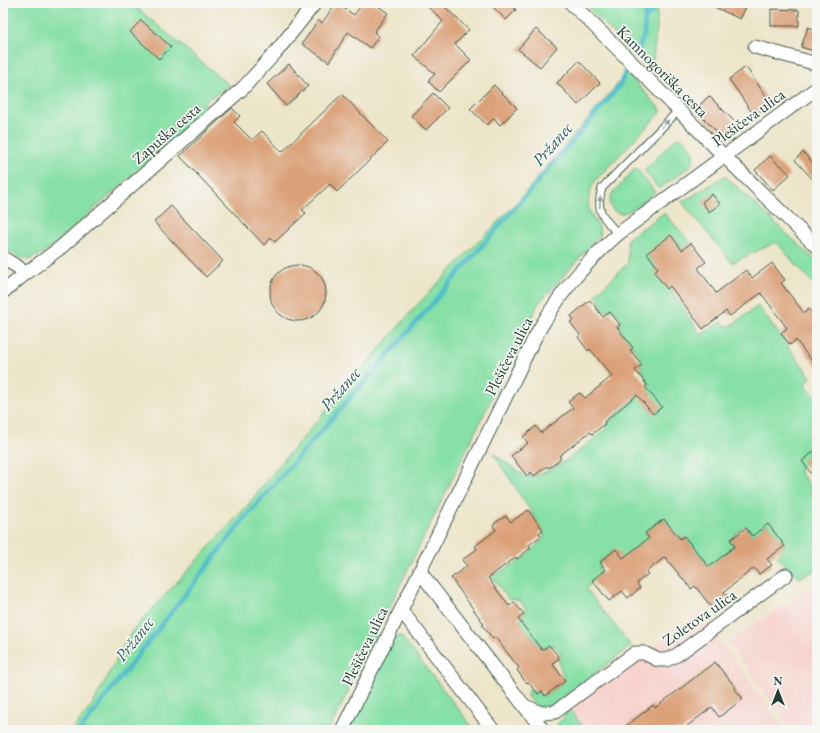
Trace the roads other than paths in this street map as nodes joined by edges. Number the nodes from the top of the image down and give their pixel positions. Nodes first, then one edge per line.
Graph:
1 (315, 3) edge
2 (571, 3) edge
3 (755, 47) dead end
4 (817, 64) edge
5 (817, 88) edge
6 (678, 111) junction
7 (724, 156) junction
8 (618, 234) junction
9 (817, 247) edge
10 (3, 258) edge
11 (25, 274) junction
12 (3, 292) edge
13 (420, 572) junction
14 (786, 576) dead end
15 (401, 610) junction
16 (525, 706) junction
17 (342, 730) edge
18 (493, 730) edge
19 (543, 730) edge

1 - 11 street, Zapuška cesta
2 - 6 street, Kamnogoriška cesta
3 - 4 street
5 - 7 street, Plešičeva ulica
6 - 7 street, Kamnogoriška cesta
8 -> 6 lane
7 - 8 street, Plešičeva ulica
7 - 9 street, Kamnogoriška cesta
8 - 13 street, Plešičeva ulica
10 - 11 street
11 - 12 street, Zapuška cesta
13 - 15 street, Plešičeva ulica
13 - 16 street
14 - 16 street, Zoletova ulica
15 - 17 street, Plešičeva ulica
15 - 18 street
16 - 19 street

